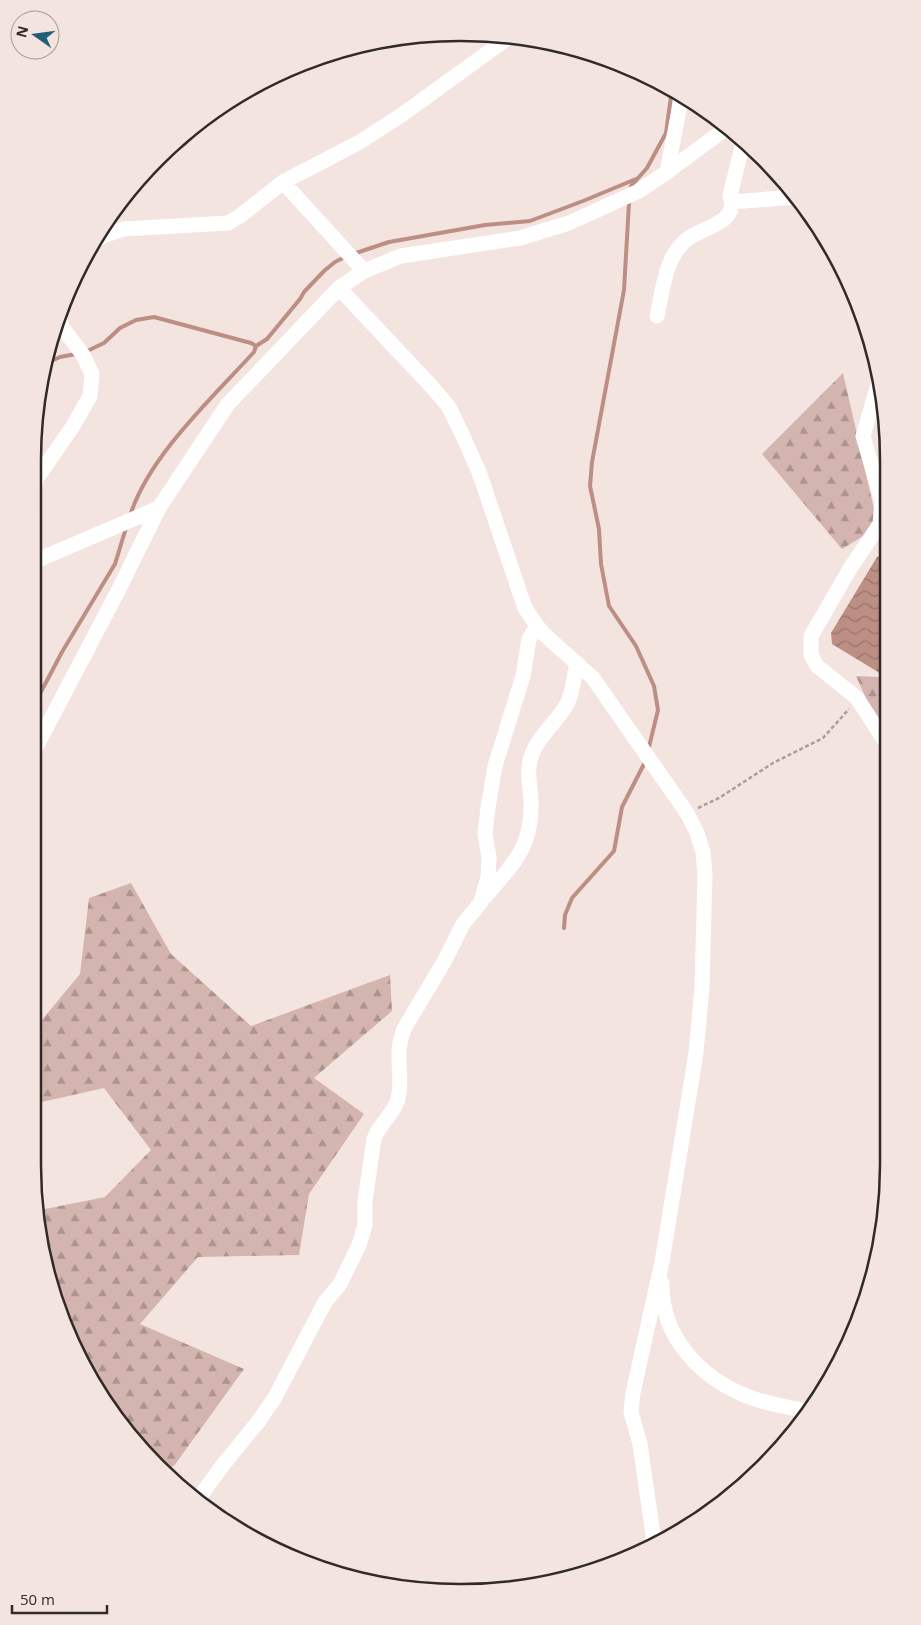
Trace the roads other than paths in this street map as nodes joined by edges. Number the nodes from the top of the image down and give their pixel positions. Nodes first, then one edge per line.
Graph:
1 (499, 43) edge
2 (681, 104) edge
3 (721, 132) edge
4 (741, 149) edge
5 (668, 172) junction
6 (283, 182) junction
7 (787, 198) edge
8 (732, 202) junction
9 (108, 235) edge
10 (356, 262) junction
11 (339, 288) junction
12 (656, 316) dead end
13 (63, 328) edge
14 (875, 396) edge
15 (41, 472) edge
16 (880, 495) edge
17 (159, 508) junction
18 (880, 524) edge
19 (41, 559) edge
20 (537, 626) junction
21 (577, 663) junction
22 (880, 734) edge
23 (41, 739) edge
24 (481, 902) junction
25 (662, 1262) junction
26 (800, 1410) edge
27 (202, 1494) edge
28 (653, 1537) edge

1 - 6 street
2 - 5 street
3 - 5 street
4 - 8 street
5 - 10 street
6 - 9 street
6 - 10 street
7 - 8 street
8 - 12 street
10 - 11 street
11 - 17 street
11 - 20 street
13 - 15 street
14 - 16 street
17 - 19 street
17 - 23 street
18 - 22 street
20 - 21 street
20 - 24 street
21 - 24 street
21 - 25 street
24 - 27 street
25 - 26 street
25 - 28 street

